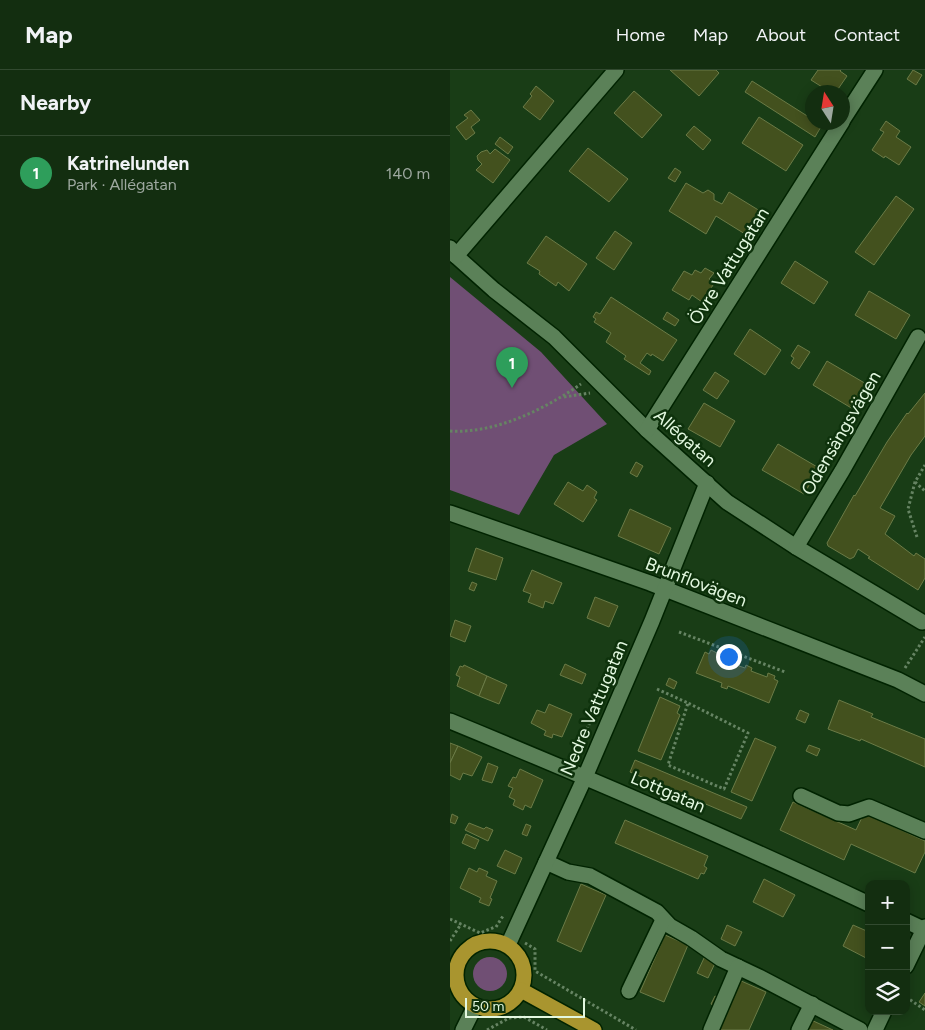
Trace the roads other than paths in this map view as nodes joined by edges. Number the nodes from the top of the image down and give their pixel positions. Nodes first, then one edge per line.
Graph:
1 (616, 70) edge
2 (875, 70) edge
3 (850, 109) edge
4 (837, 130) edge
5 (453, 252) edge
6 (918, 337) dead end
7 (647, 430) junction
8 (706, 483) junction
9 (450, 512) edge
10 (796, 547) junction
11 (664, 589) junction
12 (923, 630) edge
13 (925, 694) edge
14 (450, 721) edge
15 (585, 777) junction
16 (801, 796) dead end
17 (925, 831) edge
18 (546, 862) junction
19 (865, 902) edge
20 (663, 920) junction
21 (910, 923) edge
22 (925, 929) edge
23 (511, 940) junction
24 (910, 958) edge
25 (454, 959) edge
26 (738, 967) junction
27 (521, 990) junction
28 (629, 991) dead end
29 (812, 1004) junction
30 (476, 1006) junction
31 (882, 1015) edge
32 (464, 1030) edge
33 (594, 1030) edge
34 (711, 1030) edge
35 (799, 1030) edge
36 (860, 1030) edge
37 (875, 1030) edge

1 - 5 street
2 - 3 street, Övre Vattugatan
4 - 7 street, Övre Vattugatan
5 - 7 street, Allégatan
6 - 10 street, Odensängsvägen
7 - 8 street, Allégatan
8 - 10 street, Allégatan
8 - 11 street, Nedre Vattugatan
9 - 11 street, Brunflovägen
10 - 12 street, Allégatan
11 - 13 street, Brunflovägen
11 - 15 street, Nedre Vattugatan
14 - 15 street, Lottgatan
15 - 18 street, Nedre Vattugatan
15 - 19 street, Lottgatan
16 - 17 street
18 - 20 street
18 - 23 street, Nedre Vattugatan
20 - 26 street
20 - 28 street
21 - 22 street
22 - 24 street
23 - 25 main road
23 - 27 main road
25 - 30 main road
26 - 29 street
26 - 34 street
27 - 30 main road
27 - 33 main road
29 - 35 street
29 - 36 street
30 - 32 street
31 - 37 street

